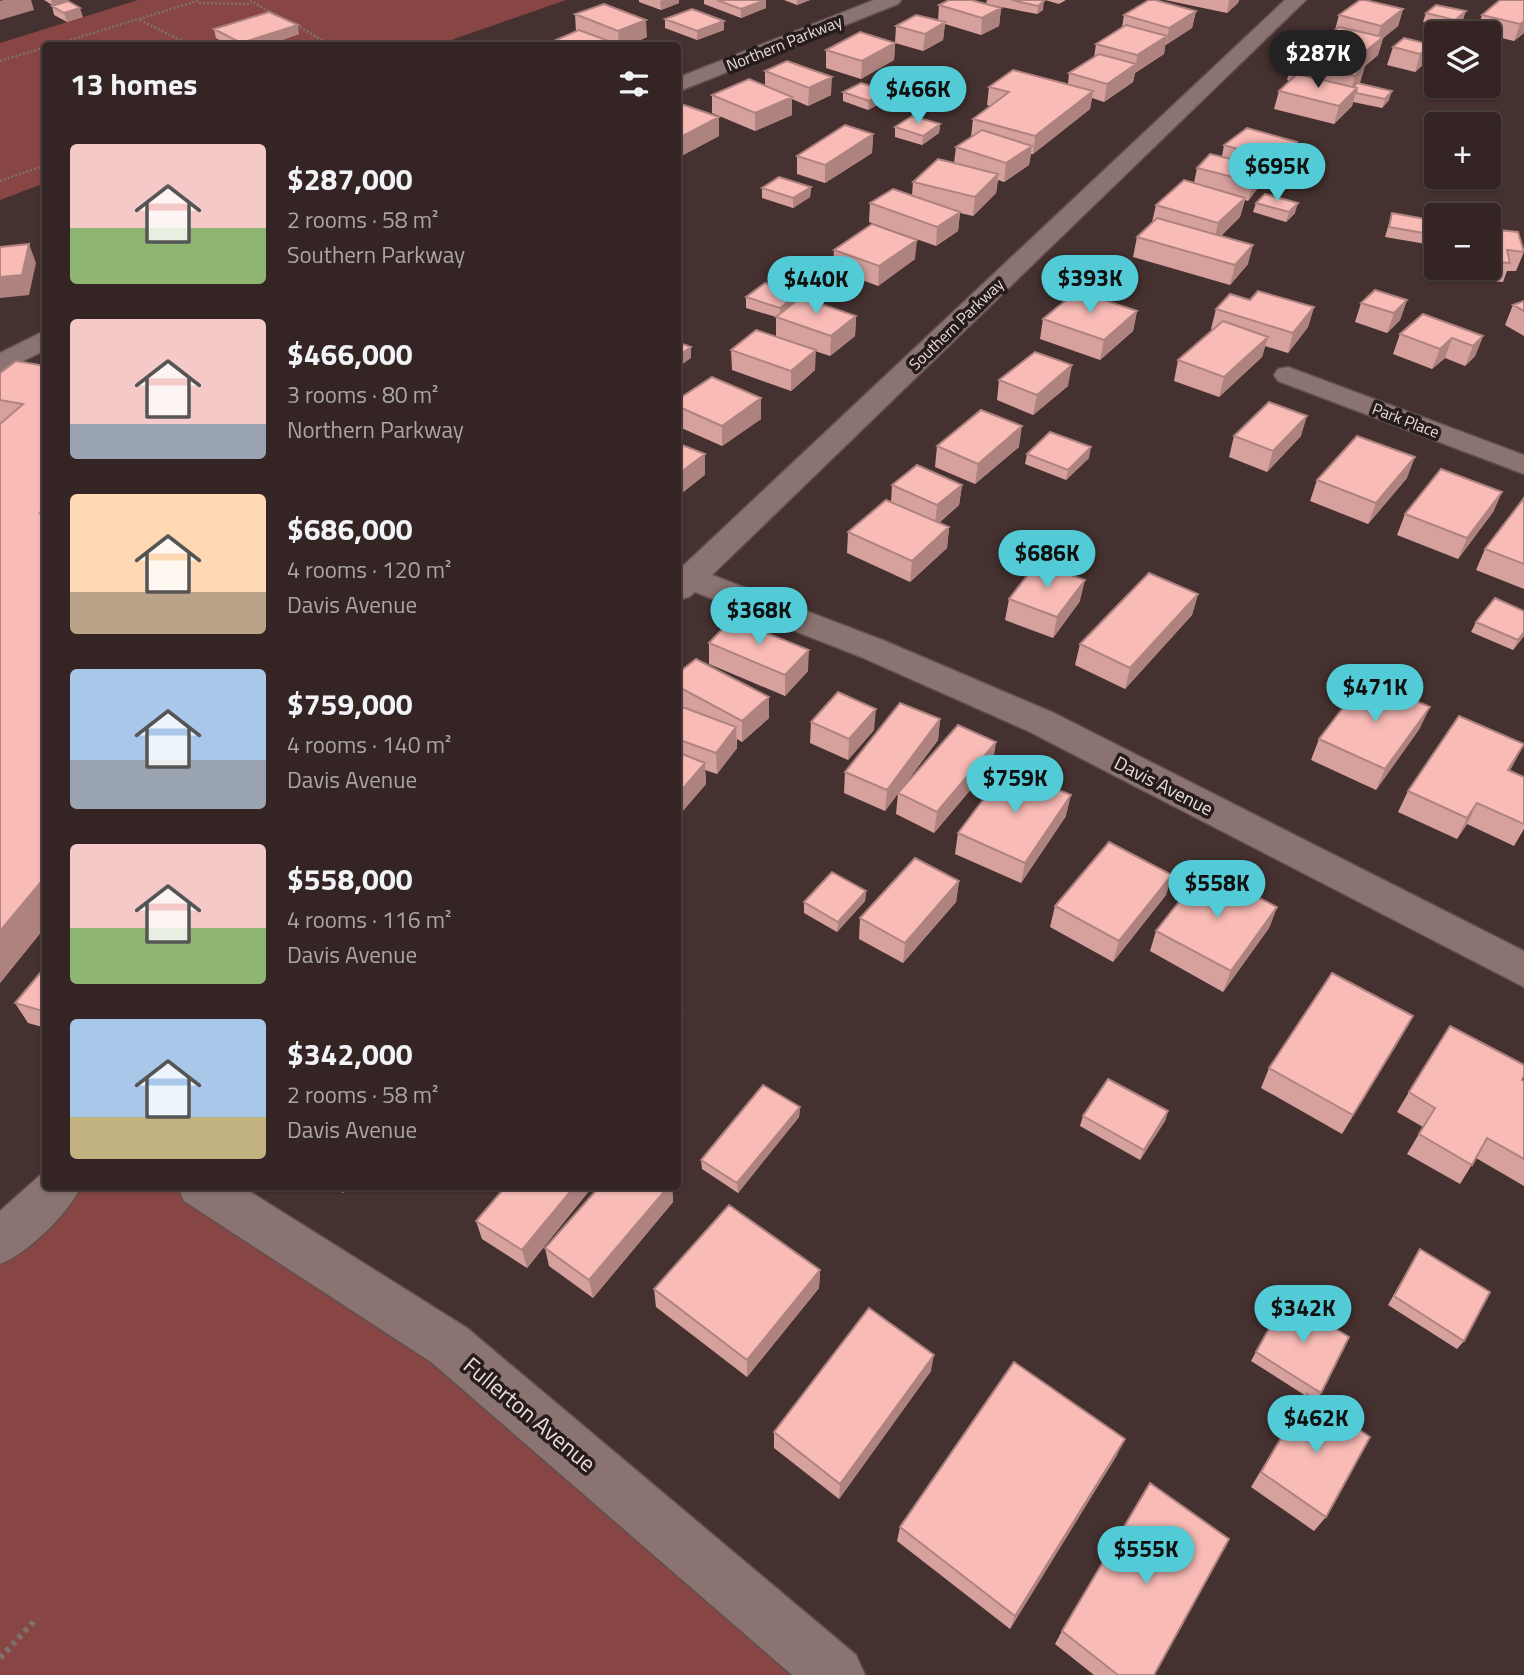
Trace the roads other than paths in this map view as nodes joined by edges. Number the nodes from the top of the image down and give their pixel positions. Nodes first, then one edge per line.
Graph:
1 (891, 0) edge
2 (1296, 0) edge
3 (681, 84) edge
4 (42, 340) edge
5 (42, 341) edge
6 (0, 342) edge
7 (0, 364) edge
8 (1287, 375) dead end
9 (1524, 465) edge
10 (681, 580) edge
11 (1524, 970) edge
12 (54, 1190) edge
13 (206, 1190) edge
14 (0, 1242) edge
15 (836, 1675) edge

1 - 3 street, Northern Parkway
2 - 10 street, Southern Parkway
4 - 6 street
5 - 7 street
8 - 9 street, Park Place
10 - 11 street, Davis Avenue
12 - 14 street
13 - 15 street, Fullerton Avenue

